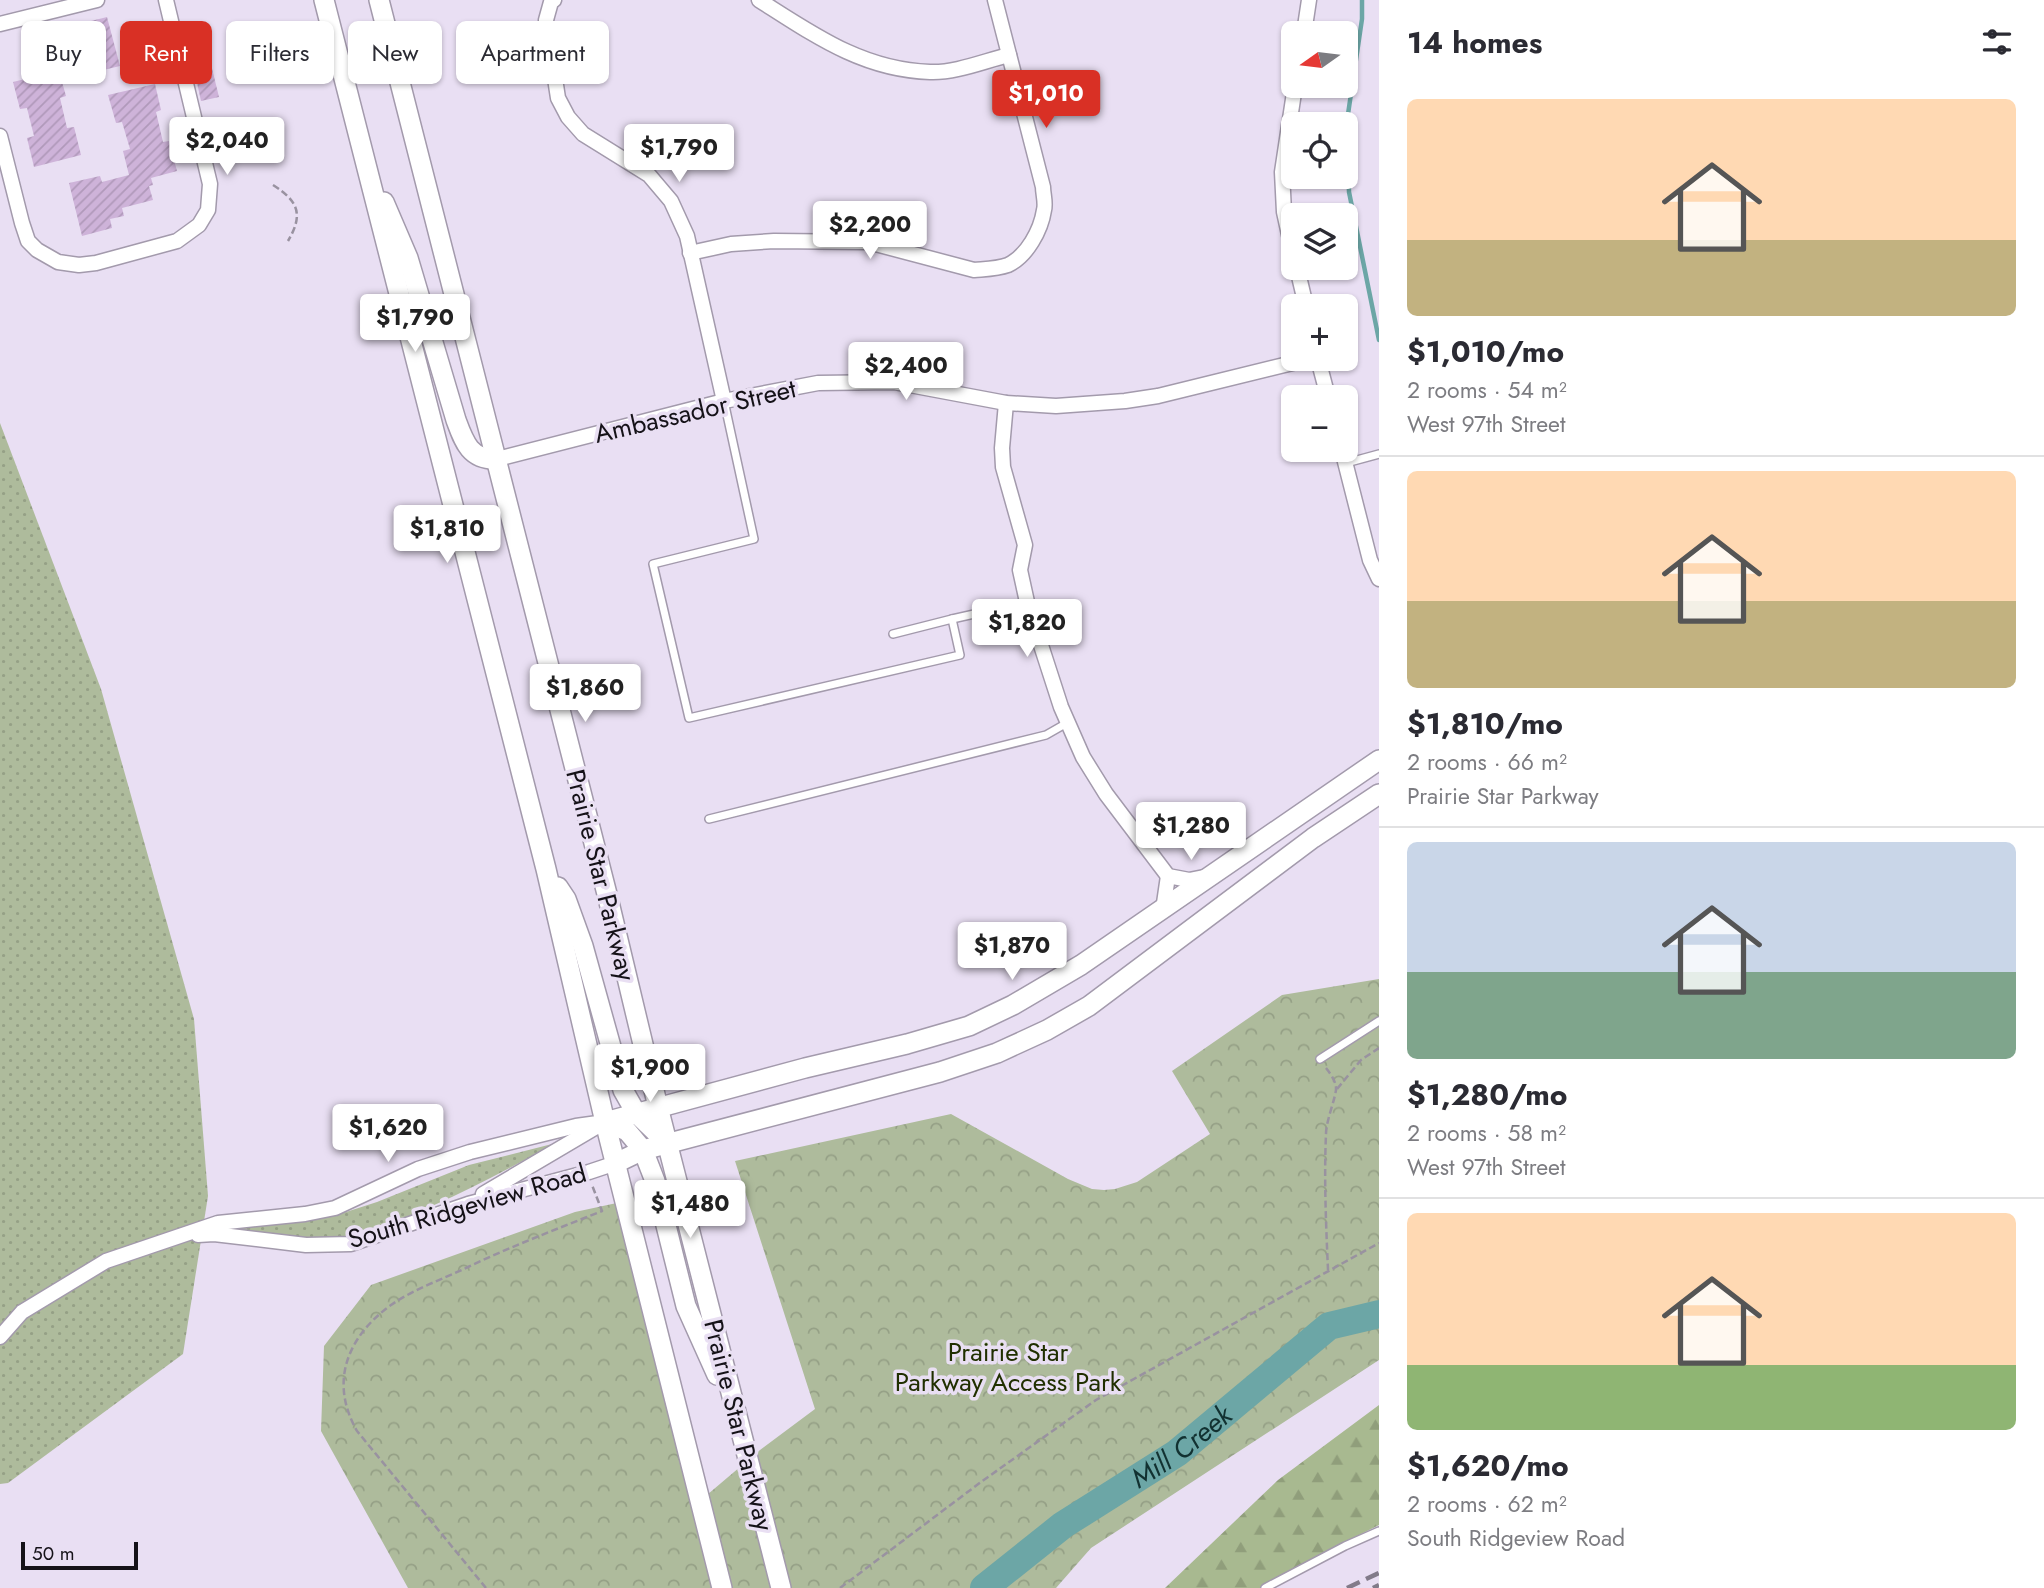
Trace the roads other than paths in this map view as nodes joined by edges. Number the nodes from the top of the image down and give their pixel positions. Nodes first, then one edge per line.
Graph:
1 (97, 0) edge
2 (166, 0) edge
3 (324, 0) edge
4 (369, 0) edge
5 (379, 0) edge
6 (554, 0) edge
7 (759, 0) edge
8 (995, 0) edge
9 (1309, 0) edge
10 (1306, 21) edge
11 (0, 24) edge
12 (1009, 55) junction
13 (1293, 98) edge
14 (410, 115) junction
15 (0, 136) edge
16 (372, 189) junction
17 (1284, 203) edge
18 (690, 253) junction
19 (1281, 366) edge
20 (724, 401) junction
21 (1006, 403) junction
22 (1379, 454) edge
23 (1358, 455) edge
24 (497, 459) junction
25 (1345, 462) edge
26 (1379, 579) edge
27 (1027, 602) junction
28 (952, 619) junction
29 (893, 634) dead end
30 (1067, 723) junction
31 (1379, 760) edge
32 (1379, 794) edge
33 (709, 819) dead end
34 (545, 869) junction
35 (1213, 875) junction
36 (1168, 876) junction
37 (1163, 910) junction
38 (1379, 1021) edge
39 (646, 1057) junction
40 (1320, 1059) road end
41 (632, 1105) junction
42 (658, 1107) junction
43 (605, 1122) junction
44 (668, 1144) junction
45 (643, 1150) junction
46 (616, 1163) junction
47 (468, 1204) junction
48 (179, 1236) junction
49 (0, 1337) edge
50 (733, 1404) junction
51 (1379, 1531) edge
52 (723, 1588) edge
53 (781, 1588) edge
54 (1265, 1588) edge

1 - 11 street
2 - 15 street
3 - 16 main road, Prairie Star Parkway
4 - 14 main road
5 - 14 main road, Prairie Star Parkway
6 - 18 street
7 - 12 street
8 - 12 street
9 - 10 street
12 - 18 street
13 - 17 street
14 - 24 main road, Prairie Star Parkway
16 - 24 main road
16 - 34 main road, Prairie Star Parkway
18 - 20 street
19 - 21 street, Ambassador Street
20 - 21 street, Ambassador Street
20 - 24 street, Ambassador Street
20 - 28 lane
21 - 27 street
22 - 23 lane
24 - 39 main road, Prairie Star Parkway
25 - 26 street
27 - 28 lane
27 - 30 street
28 - 29 lane
30 - 33 lane
30 - 36 street
31 - 35 main road, South Ridgeview Road
32 - 44 main road, South Ridgeview Road
34 - 41 main road
34 - 43 main road, Prairie Star Parkway
35 - 36 street
35 - 37 main road, South Ridgeview Road
36 - 37 street
37 - 42 main road, South Ridgeview Road
38 - 40 lane
39 - 41 main road
39 - 42 main road, Prairie Star Parkway
41 - 42 main road, South Ridgeview Road
41 - 43 main road, South Ridgeview Road
41 - 44 main road
42 - 44 main road, Prairie Star Parkway
43 - 45 main road
43 - 46 main road, Prairie Star Parkway
43 - 47 street
43 - 48 street, South Ridgeview Road
44 - 45 main road, South Ridgeview Road
44 - 50 main road, Prairie Star Parkway
45 - 46 main road, South Ridgeview Road
45 - 50 main road
46 - 47 street, South Ridgeview Road
46 - 52 main road, Prairie Star Parkway
47 - 48 street, South Ridgeview Road
48 - 49 street
50 - 53 main road, Prairie Star Parkway
51 - 54 lane

